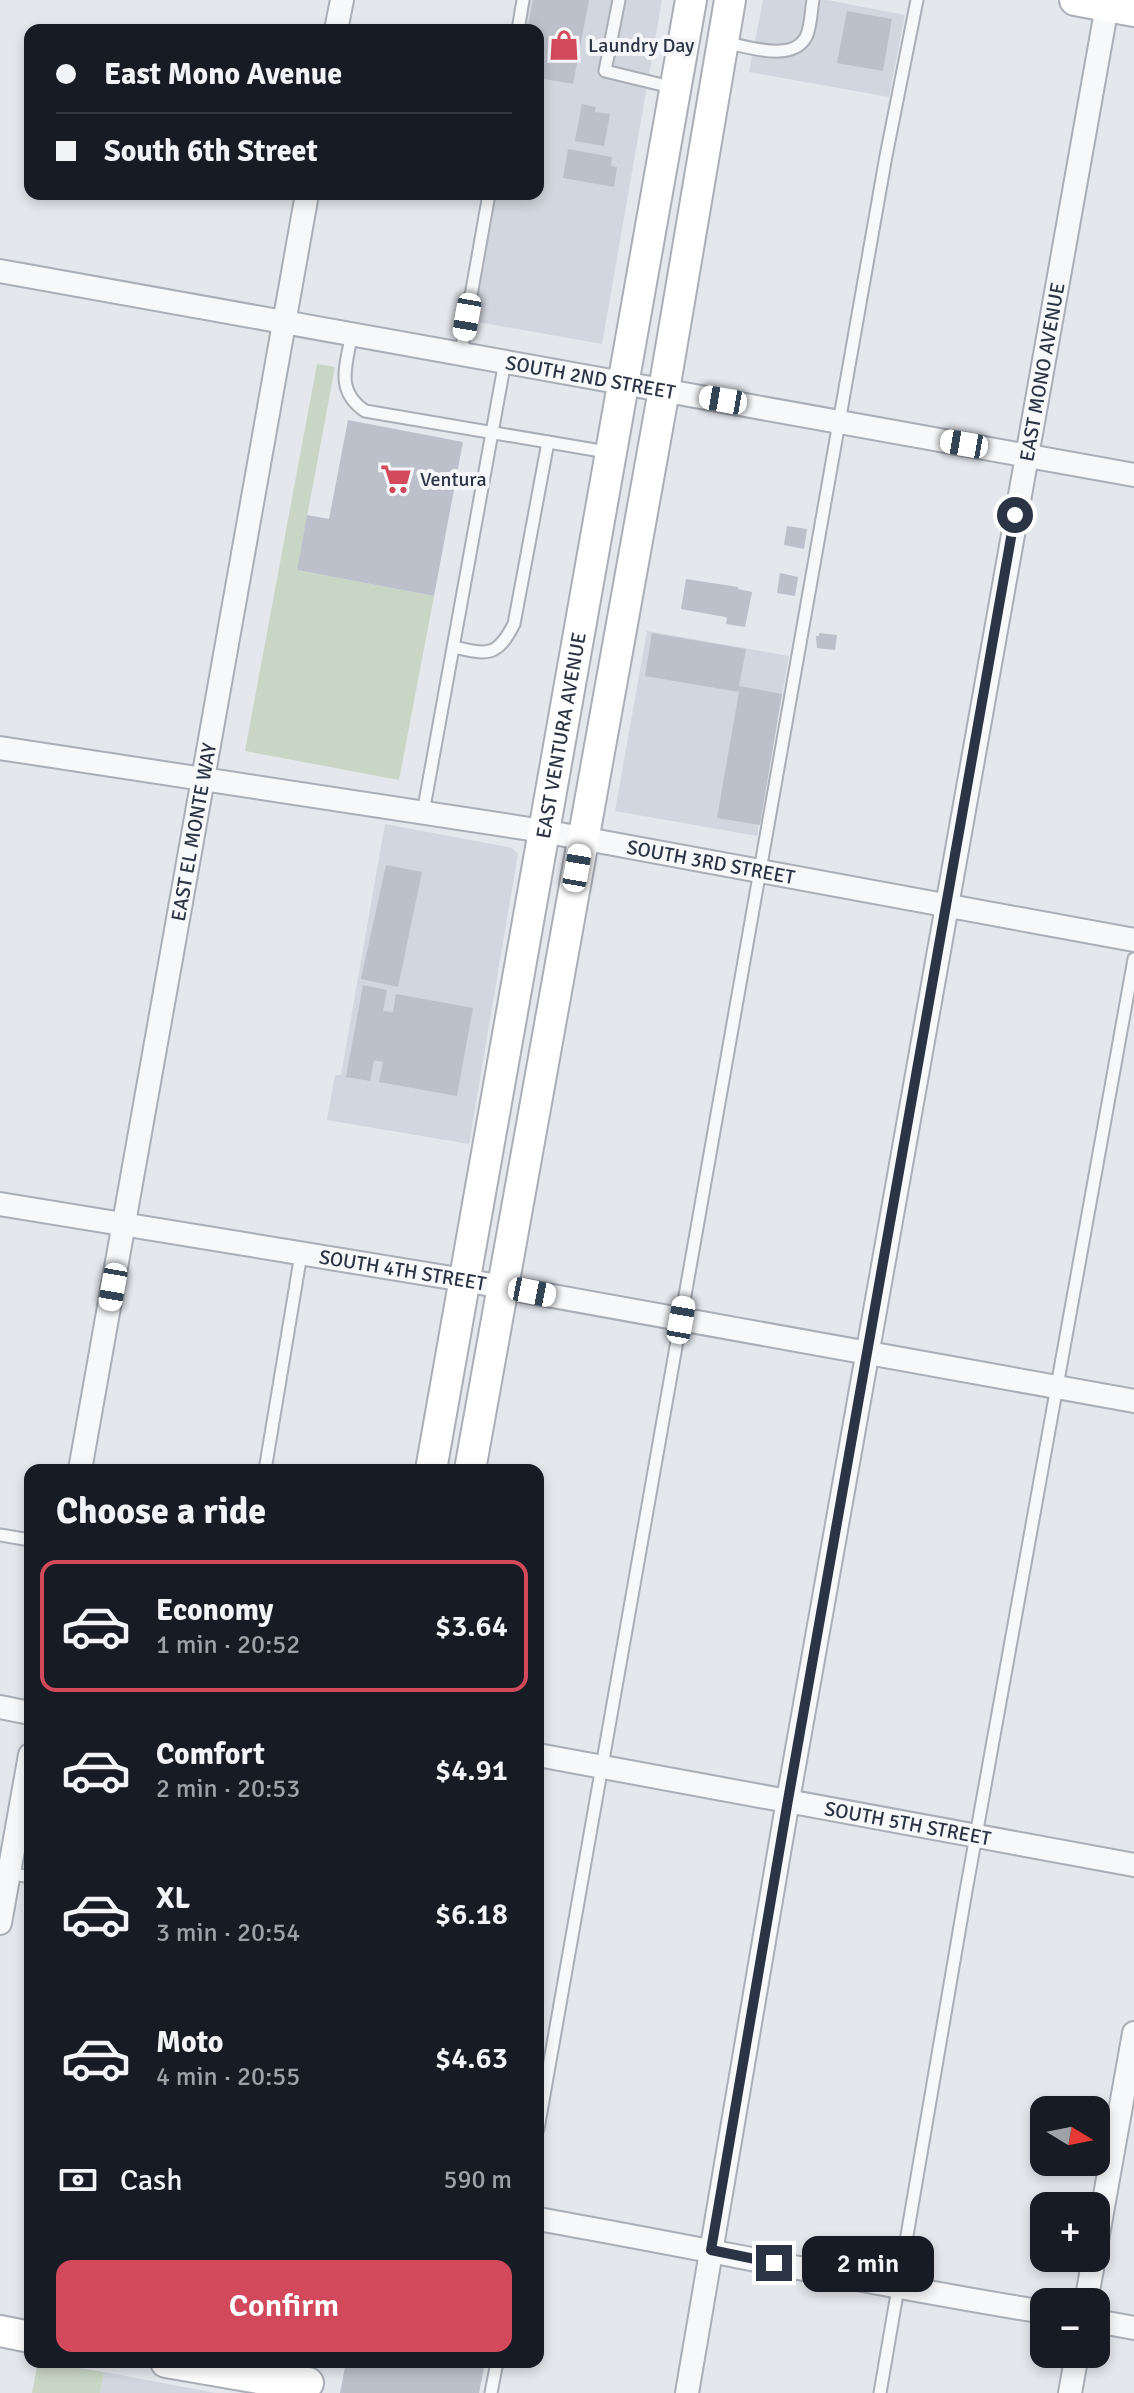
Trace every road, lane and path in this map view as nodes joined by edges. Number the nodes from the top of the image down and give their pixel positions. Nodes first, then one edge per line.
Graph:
1 (342, 0) edge
2 (523, 0) edge
3 (619, 0) edge
4 (691, 0) edge
5 (730, 0) edge
6 (813, 0) edge
7 (917, 0) edge
8 (1075, 0) edge
9 (1120, 8) edge
10 (337, 24) edge
11 (519, 24) edge
12 (723, 42) junction
13 (676, 88) junction
14 (306, 200) edge
15 (488, 200) edge
16 (0, 271) edge
17 (285, 321) junction
18 (352, 332) junction
19 (461, 352) junction
20 (505, 360) junction
21 (625, 382) junction
22 (664, 390) junction
23 (841, 422) junction
24 (494, 432) junction
25 (548, 442) junction
26 (612, 453) junction
27 (1026, 455) junction
28 (1134, 475) edge
29 (454, 647) junction
30 (0, 748) edge
31 (203, 779) junction
32 (423, 813) junction
33 (543, 831) junction
34 (582, 838) junction
35 (760, 871) junction
36 (946, 906) junction
37 (1134, 940) edge
38 (1134, 959) edge
39 (0, 1204) edge
40 (124, 1226) junction
41 (301, 1254) junction
42 (464, 1280) junction
43 (503, 1287) junction
44 (681, 1320) junction
45 (868, 1354) junction
46 (1058, 1388) junction
47 (1134, 1401) edge
48 (81, 1464) edge
49 (266, 1464) edge
50 (432, 1464) edge
51 (471, 1464) edge
52 (0, 1535) edge
53 (24, 1539) edge
54 (0, 1707) edge
55 (24, 1712) edge
56 (544, 1756) edge
57 (602, 1767) junction
58 (788, 1800) junction
59 (24, 1820) edge
60 (976, 1836) junction
61 (1134, 1865) edge
62 (19, 1875) edge
63 (0, 1923) edge
64 (1134, 2033) edge
65 (544, 2095) edge
66 (1106, 2192) edge
67 (544, 2220) edge
68 (711, 2250) junction
69 (898, 2289) junction
70 (1030, 2310) edge
71 (1110, 2324) edge
72 (1134, 2328) edge
73 (0, 2331) edge
74 (24, 2336) edge
75 (205, 2368) edge
76 (496, 2368) edge
77 (1074, 2368) edge
78 (271, 2378) edge
79 (309, 2379) edge
80 (491, 2393) edge
81 (687, 2393) edge
82 (880, 2393) edge
83 (1070, 2393) edge

1 - 10 street
2 - 11 lane
3 - 13 lane
4 - 13 main road, EAST VENTURA AVENUE
5 - 12 main road, EAST VENTURA AVENUE
6 - 12 lane
7 - 23 lane
8 - 9 main road
9 - 27 street, EAST MONO AVENUE
12 - 22 main road, EAST VENTURA AVENUE
13 - 21 main road, EAST VENTURA AVENUE
14 - 17 street, EAST EL MONTE WAY
15 - 19 lane
16 - 17 street, SOUTH 2ND STREET
17 - 18 street, SOUTH 2ND STREET
17 - 31 street, EAST EL MONTE WAY
18 - 19 street, SOUTH 2ND STREET
18 - 24 lane
19 - 20 street, SOUTH 2ND STREET
20 - 21 street, SOUTH 2ND STREET
20 - 24 lane
21 - 22 street, SOUTH 2ND STREET
21 - 26 main road, EAST VENTURA AVENUE
22 - 23 street, SOUTH 2ND STREET
22 - 34 main road, EAST VENTURA AVENUE
23 - 27 street, SOUTH 2ND STREET
23 - 35 lane
24 - 25 lane
24 - 29 lane
25 - 26 lane
25 - 29 lane
26 - 33 main road, EAST VENTURA AVENUE
27 - 28 street, SOUTH 2ND STREET
27 - 36 street, EAST MONO AVENUE
29 - 32 lane
30 - 31 street, SOUTH 3RD STREET
31 - 32 street, SOUTH 3RD STREET
31 - 40 street, EAST EL MONTE WAY
32 - 33 street, SOUTH 3RD STREET
33 - 34 street, SOUTH 3RD STREET
33 - 42 main road, EAST VENTURA AVENUE
34 - 35 street, SOUTH 3RD STREET
34 - 43 main road, EAST VENTURA AVENUE
35 - 36 street, SOUTH 3RD STREET
35 - 44 lane
36 - 37 street, SOUTH 3RD STREET
36 - 45 street, EAST MONO AVENUE
38 - 46 lane
39 - 40 street, SOUTH 4TH STREET
40 - 41 street, SOUTH 4TH STREET
40 - 48 street, EAST EL MONTE WAY
41 - 42 street, SOUTH 4TH STREET
41 - 49 lane
42 - 43 street, SOUTH 4TH STREET
42 - 50 main road, EAST VENTURA AVENUE
43 - 44 street, SOUTH 4TH STREET
43 - 51 main road, EAST VENTURA AVENUE
44 - 45 street, SOUTH 4TH STREET
44 - 57 lane
45 - 46 street, SOUTH 4TH STREET
45 - 58 street, EAST MONO AVENUE
46 - 47 street, SOUTH 4TH STREET
46 - 60 lane
52 - 53 lane
54 - 55 street
56 - 57 street, SOUTH 5TH STREET
57 - 58 street, SOUTH 5TH STREET
57 - 65 lane
58 - 60 street, SOUTH 5TH STREET
58 - 68 street, EAST MONO AVENUE
59 - 62 street
60 - 61 street, SOUTH 5TH STREET
60 - 69 lane
62 - 63 street
64 - 66 street
67 - 68 street
68 - 69 street
68 - 81 street, EAST MONO AVENUE
69 - 70 street
69 - 82 lane
71 - 72 street
73 - 74 main road
75 - 78 main road
76 - 80 lane
77 - 83 street
78 - 79 main road

